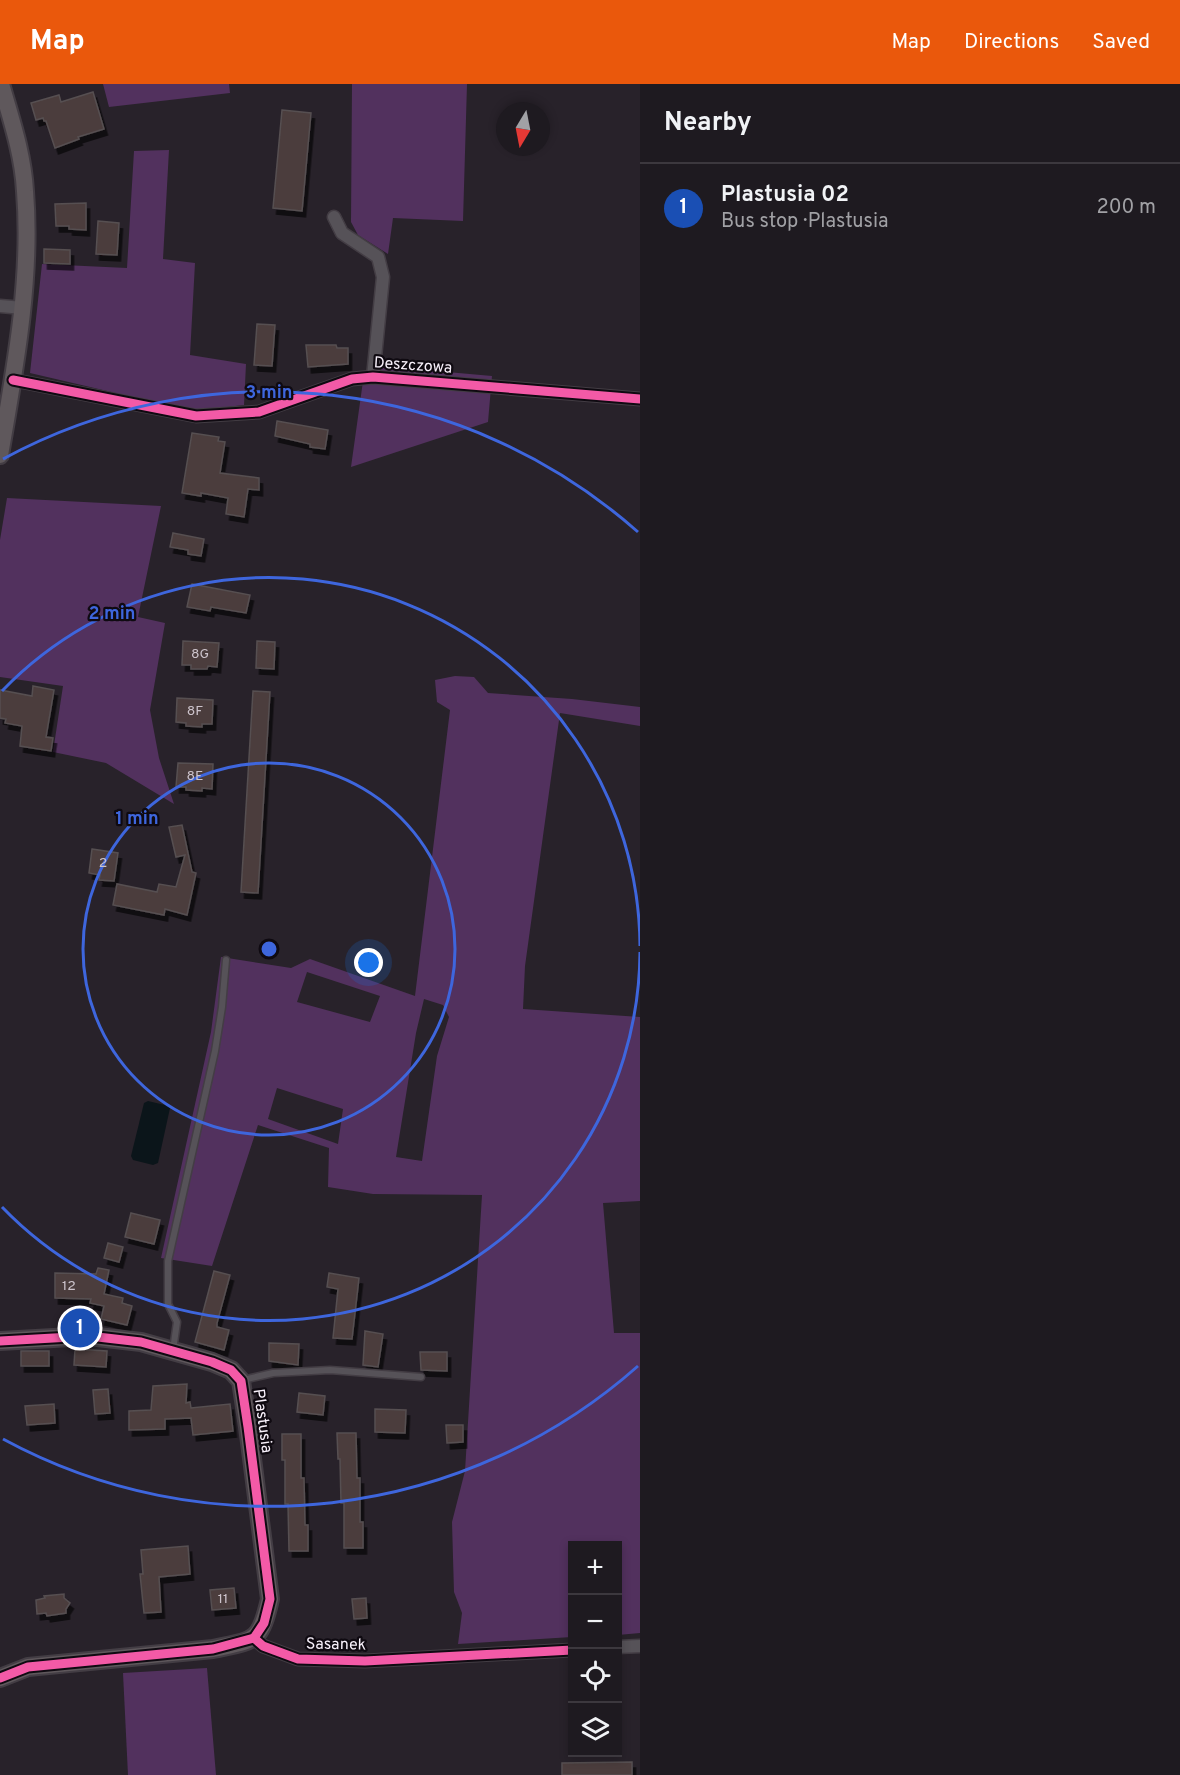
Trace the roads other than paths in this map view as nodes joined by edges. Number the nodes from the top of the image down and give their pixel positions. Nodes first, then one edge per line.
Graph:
1 (1, 84) edge
2 (334, 217) dead end
3 (0, 306) edge
4 (23, 308) junction
5 (373, 377) junction
6 (13, 380) junction
7 (640, 399) edge
8 (0, 455) edge
9 (226, 960) dead end
10 (0, 1341) edge
11 (173, 1351) junction
12 (422, 1377) dead end
13 (241, 1381) junction
14 (254, 1638) junction
15 (640, 1646) edge
16 (622, 1647) edge
17 (568, 1650) edge
18 (0, 1678) edge

1 - 4 street
2 - 5 street, Deszczowa
3 - 4 street
4 - 6 street
5 - 6 street, Deszczowa
5 - 7 street, Deszczowa
6 - 8 street
9 - 11 lane
10 - 11 street, Plastusia
11 - 13 street, Plastusia
12 - 13 lane
13 - 14 street, Plastusia
14 - 17 street, Sasanek
14 - 18 street
15 - 16 street

